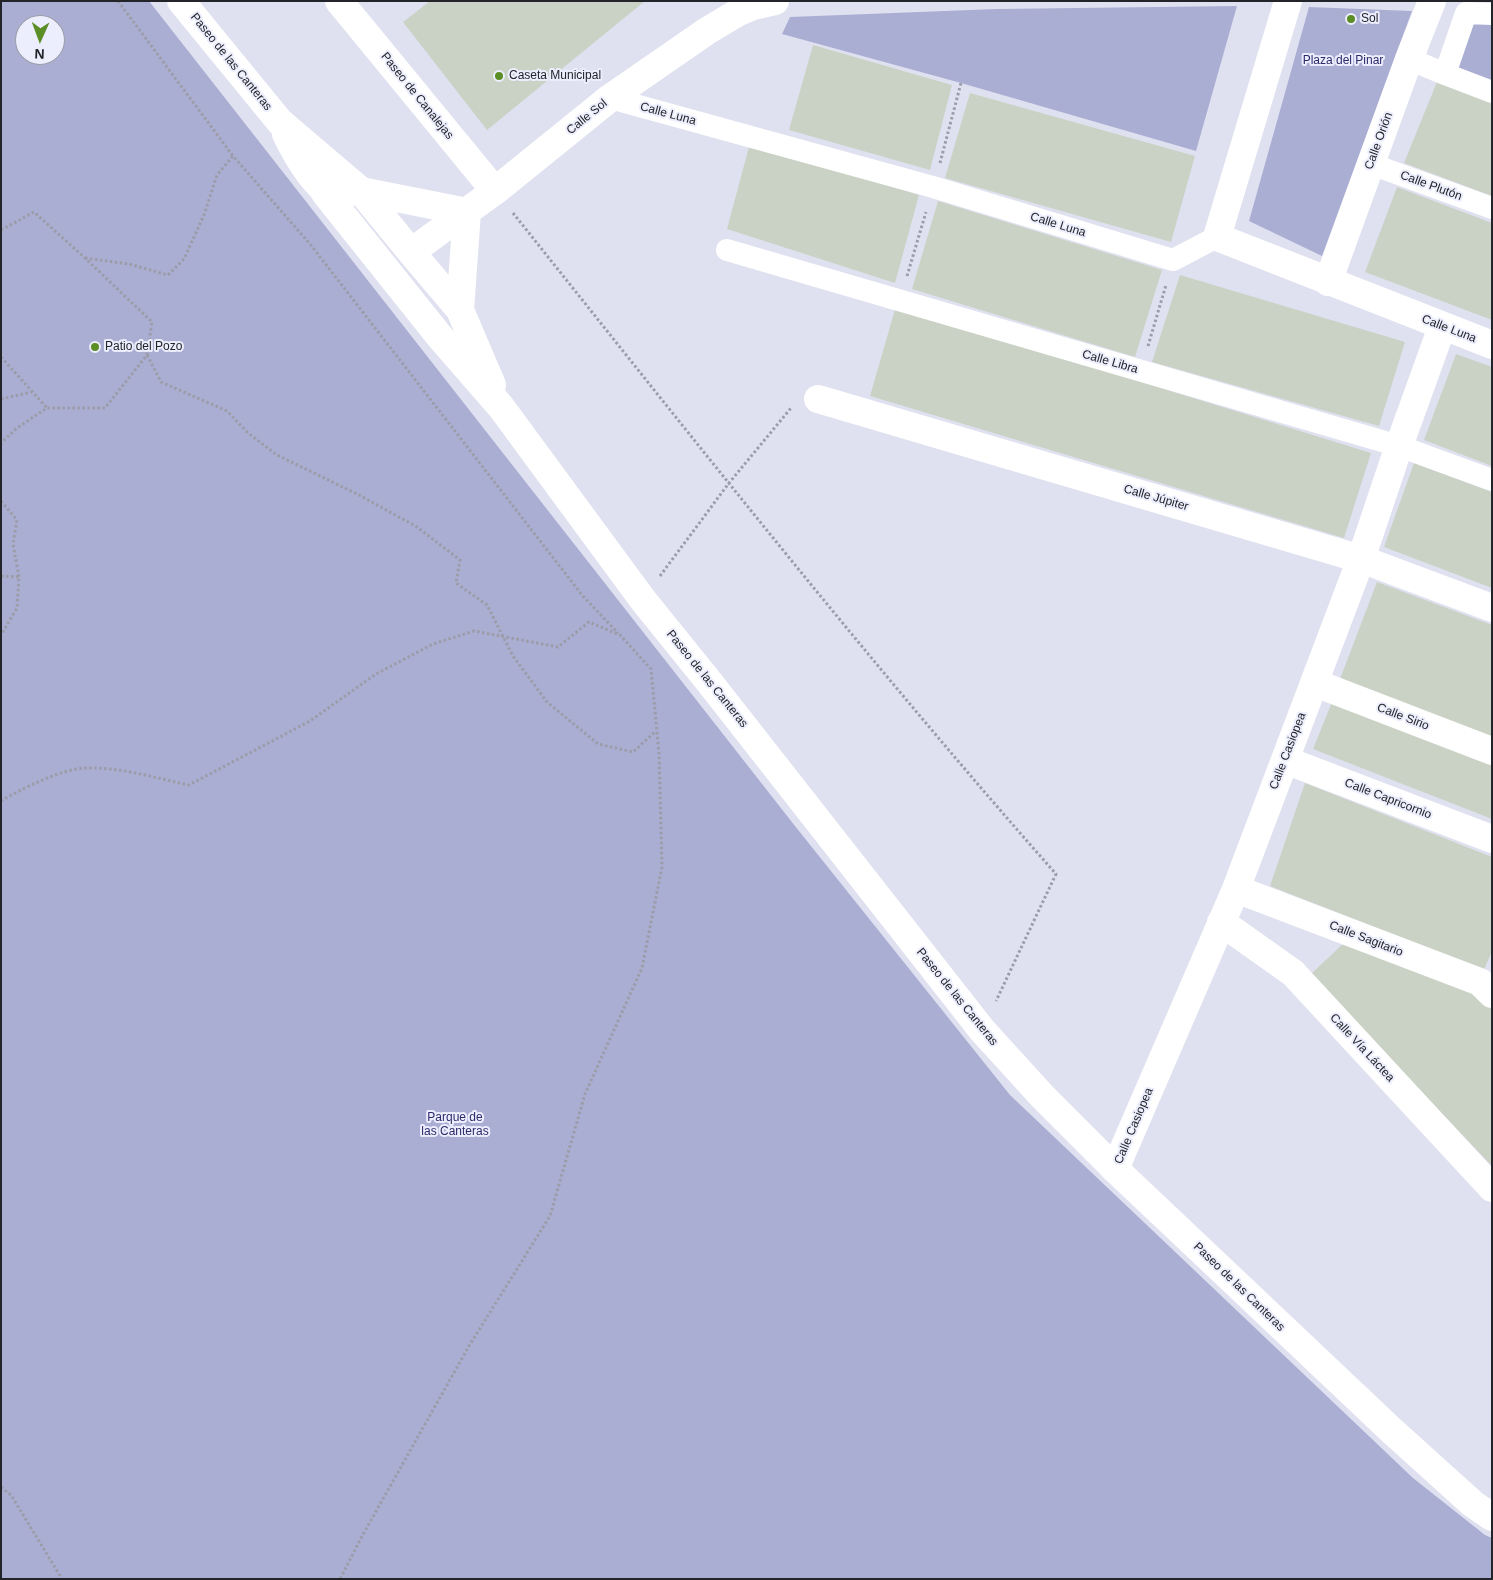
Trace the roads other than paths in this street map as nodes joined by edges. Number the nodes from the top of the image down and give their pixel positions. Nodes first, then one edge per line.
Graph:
1 (181, 1) edge
2 (339, 1) edge
3 (775, 1) edge
4 (1288, 1) edge
5 (1432, 1) edge
6 (1492, 14) edge
7 (1409, 59) junction
8 (1445, 74) junction
9 (1492, 92) edge
10 (610, 98) junction
11 (280, 122) junction
12 (1371, 164) junction
13 (361, 191) junction
14 (495, 191) junction
15 (325, 193) junction
16 (1492, 208) edge
17 (467, 212) junction
18 (1217, 237) junction
19 (727, 250) dead end
20 (411, 252) junction
21 (1328, 282) junction
22 (460, 310) junction
23 (1442, 326) junction
24 (440, 337) junction
25 (1492, 345) edge
26 (818, 399) road end
27 (501, 407) junction
28 (1399, 446) junction
29 (1492, 480) edge
30 (1361, 558) junction
31 (1492, 608) edge
32 (1315, 683) junction
33 (1492, 751) edge
34 (1285, 760) junction
35 (1492, 839) edge
36 (1236, 889) junction
37 (1221, 922) junction
38 (1492, 994) edge
39 (1115, 1169) junction
40 (1492, 1188) edge
41 (1492, 1517) edge

1 - 11 street, Paseo de las Canteras
2 - 14 street, Paseo de Canalejas
3 - 10 street, Calle Sol
4 - 18 street
5 - 7 street, Calle Orión
6 - 8 street
7 - 8 street
7 - 12 street, Calle Orión
8 - 9 street
10 - 14 street, Calle Sol
10 - 18 street, Calle Luna
11 - 13 street
11 - 15 street
12 - 16 street, Calle Plutón
12 - 21 street, Calle Orión
13 - 17 street
13 - 20 street
14 - 17 street, Calle Sol
15 - 20 street
15 - 24 street
17 - 20 street, Calle Sol
17 - 22 street
18 - 21 street, Calle Luna
19 - 28 street, Calle Libra
20 - 22 street
20 - 24 street
21 - 23 street, Calle Luna
22 - 27 street
23 - 25 street, Calle Luna
23 - 28 street, Calle Casiopea
24 - 27 street
26 - 30 street, Calle Júpiter
27 - 39 street, Paseo de las Canteras
28 - 29 street, Calle Libra
28 - 30 street, Calle Casiopea
30 - 31 street, Calle Júpiter
30 - 32 street, Calle Casiopea
32 - 33 street, Calle Sirio
32 - 34 street, Calle Casiopea
34 - 35 street, Calle Capricornio
34 - 36 street, Calle Casiopea
36 - 37 street, Calle Casiopea
36 - 38 street, Calle Sagitario
37 - 39 street, Calle Casiopea
37 - 40 street, Calle Vía Láctea
39 - 41 street, Paseo de las Canteras

